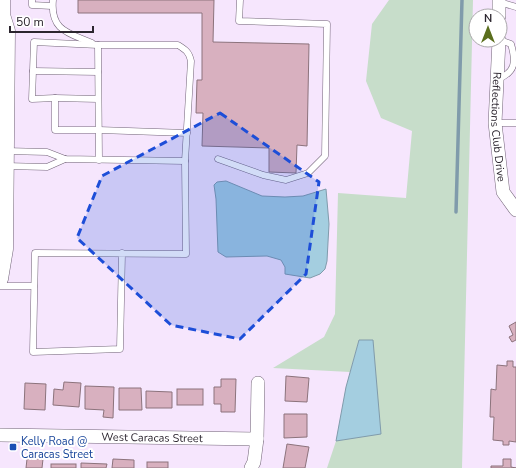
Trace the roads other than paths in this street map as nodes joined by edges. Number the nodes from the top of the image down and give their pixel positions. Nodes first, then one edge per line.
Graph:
1 (32, 0) edge
2 (240, 0) edge
3 (499, 1) edge
4 (52, 3) edge
5 (516, 7) edge
6 (1, 11) edge
7 (98, 45) junction
8 (499, 48) edge
9 (33, 71) junction
10 (98, 72) junction
11 (3, 89) edge
12 (55, 98) junction
13 (98, 99) junction
14 (495, 123) junction
15 (516, 123) edge
16 (99, 130) junction
17 (187, 133) junction
18 (3, 158) edge
19 (65, 159) junction
20 (218, 159) dead end
21 (99, 160) junction
22 (185, 161) junction
23 (516, 210) edge
24 (122, 253) junction
25 (0, 279) edge
26 (0, 286) edge
27 (34, 286) junction
28 (258, 383) dead end
29 (0, 435) edge
30 (257, 439) junction
31 (251, 468) edge

1 - 4 lane
2 - 20 lane
3 - 5 lane
4 - 7 lane
6 - 11 street
7 - 9 lane
7 - 10 lane
7 - 17 lane
8 - 14 street, Reflections Club Drive
9 - 10 lane
9 - 12 lane
10 - 13 lane
11 - 18 street
12 - 13 lane
12 - 16 lane
13 - 16 lane
14 - 15 lane
14 - 23 street, Reflections Club Drive
16 - 17 lane
16 - 21 lane
17 - 22 lane
18 - 19 lane
18 - 19 lane
18 - 25 street
19 - 21 lane
21 - 22 lane
22 - 24 lane
24 - 27 lane
24 - 27 lane
26 - 27 lane
28 - 30 street
29 - 30 street, West Caracas Street
30 - 31 street

